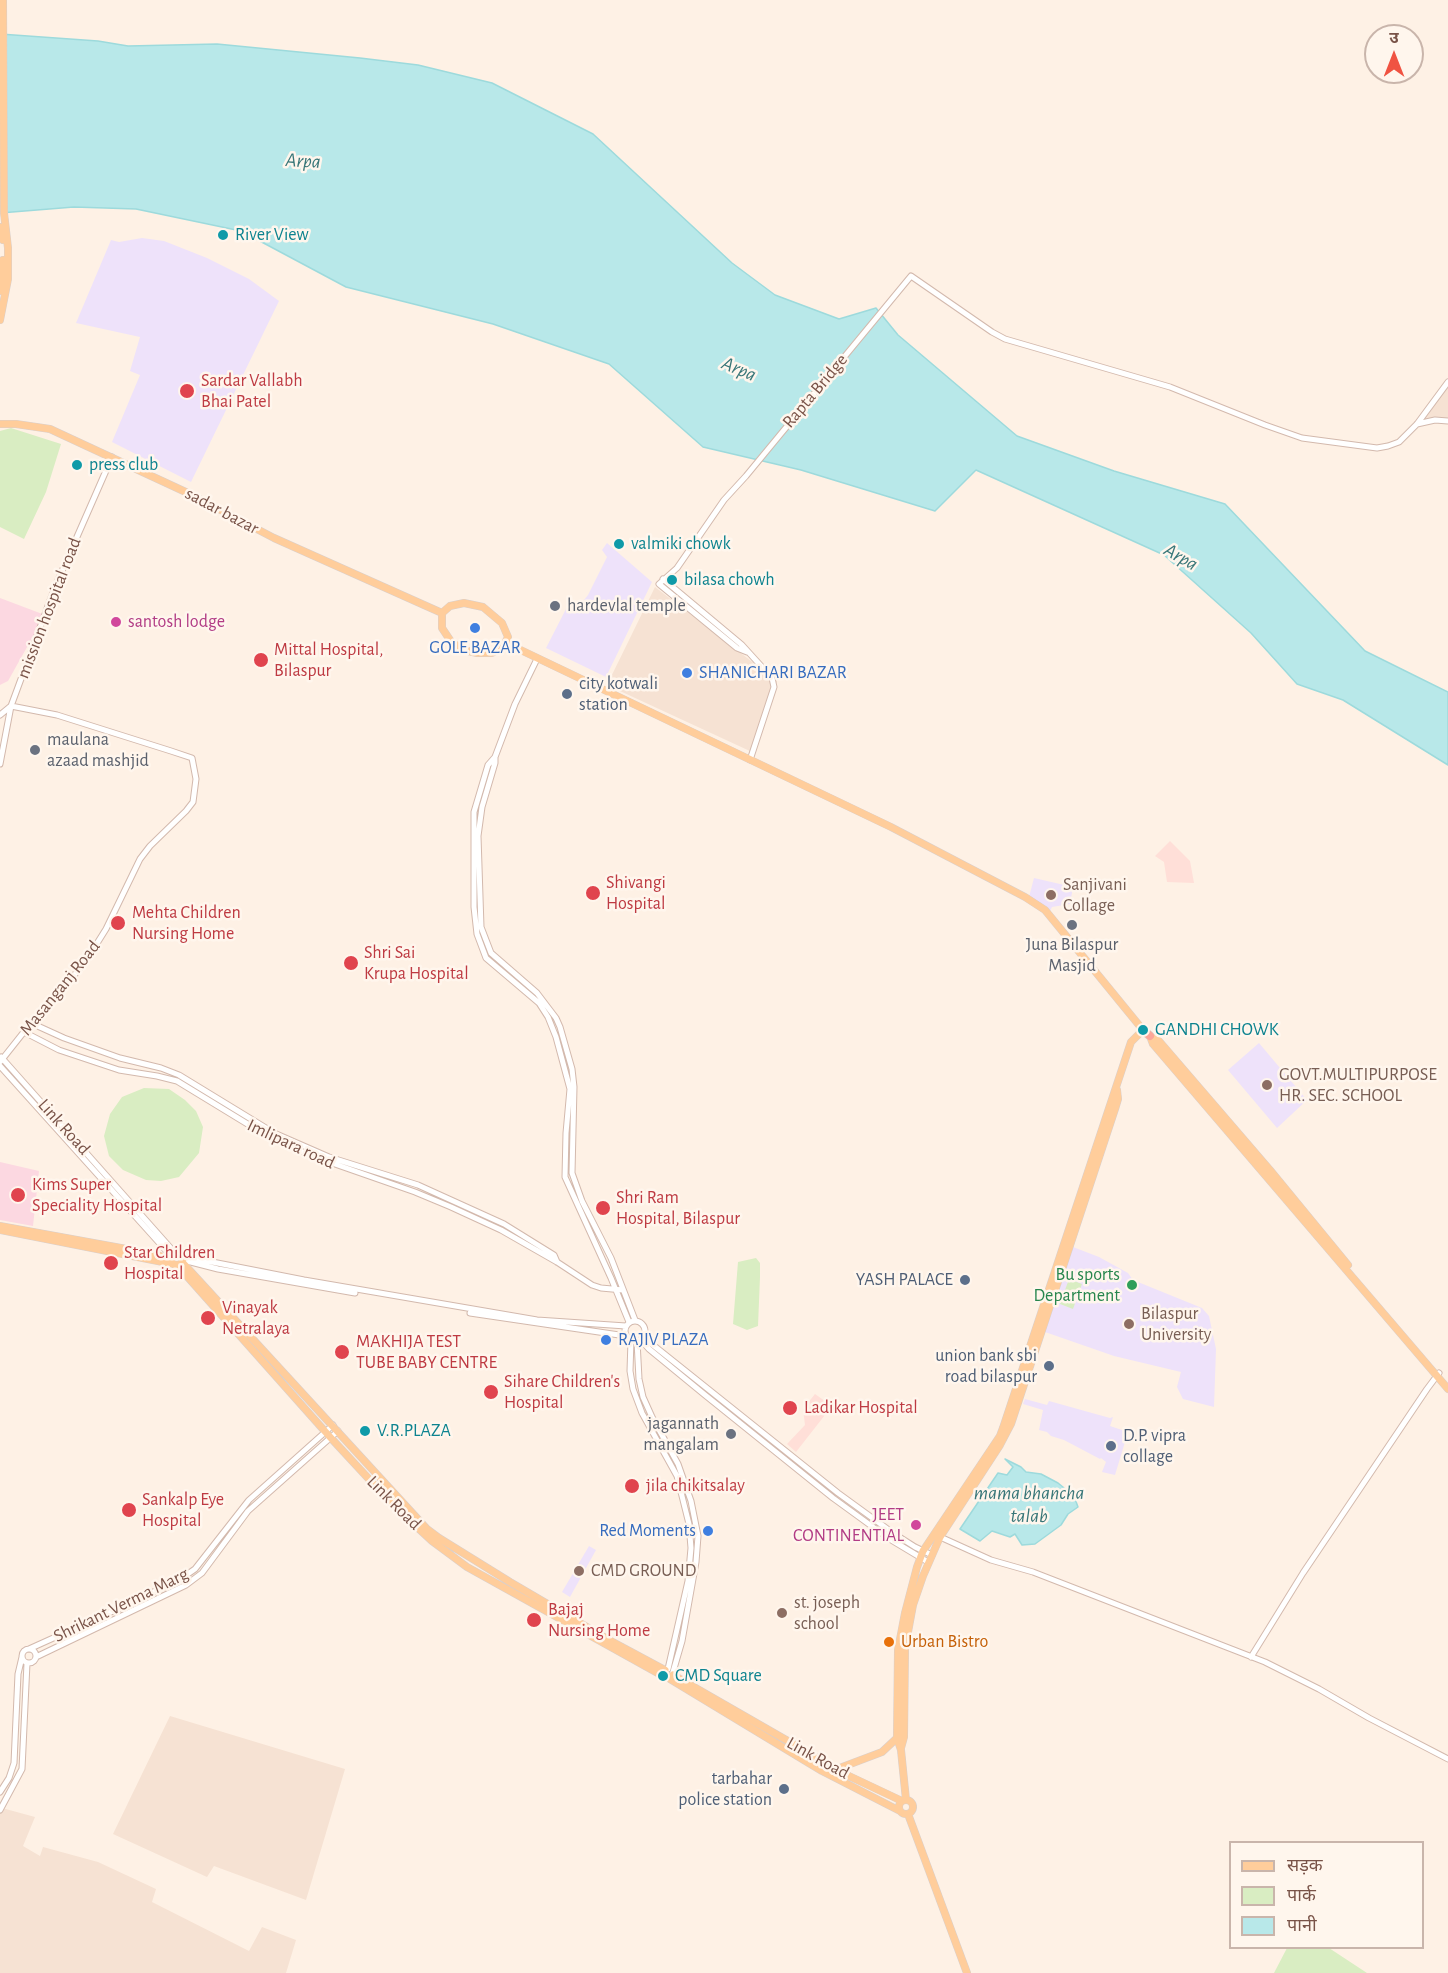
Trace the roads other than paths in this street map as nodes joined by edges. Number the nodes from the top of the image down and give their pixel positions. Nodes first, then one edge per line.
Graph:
1 (3, 0) edge
2 (0, 227) edge
3 (0, 291) edge
4 (0, 320) edge
5 (1448, 382) edge
6 (1448, 421) edge
7 (0, 424) edge
8 (1417, 424) junction
9 (112, 457) junction
10 (675, 571) junction
11 (669, 587) junction
12 (442, 613) junction
13 (506, 643) junction
14 (537, 659) junction
15 (11, 706) junction
16 (0, 715) edge
17 (750, 760) junction
18 (0, 764) edge
19 (31, 1023) junction
20 (1143, 1030) junction
21 (24, 1032) junction
22 (1150, 1036) joint
23 (1, 1060) edge
24 (0, 1226) edge
25 (0, 1230) edge
26 (177, 1259) junction
27 (557, 1262) junction
28 (619, 1290) junction
29 (630, 1323) junction
30 (636, 1339) junction
31 (1438, 1375) junction
32 (1448, 1384) edge
33 (1448, 1389) edge
34 (335, 1428) junction
35 (328, 1434) junction
36 (937, 1535) junction
37 (921, 1554) junction
38 (932, 1555) junction
39 (928, 1562) junction
40 (29, 1649) junction
41 (1251, 1656) junction
42 (22, 1657) junction
43 (36, 1657) junction
44 (27, 1663) junction
45 (669, 1674) junction
46 (897, 1738) junction
47 (901, 1750) junction
48 (1448, 1759) edge
49 (837, 1769) junction
50 (0, 1792) edge
51 (904, 1800) junction
52 (0, 1810) edge
53 (900, 1811) junction
54 (908, 1814) junction
55 (967, 1973) edge

1 - 4 main road
2 - 3 main road
5 - 8 street
6 - 8 street
7 - 9 main road, sadar bazar
8 - 10 street, Rapta Bridge
9 - 12 main road, sadar bazar
9 - 15 street, mission hospital road
10 - 11 street
10 - 11 street
11 - 17 street
12 - 13 main road
12 - 13 main road
13 - 14 main road
14 - 17 main road
14 - 28 street
15 - 16 street
15 - 18 street, mission hospital road
15 - 19 street, Masanganj Road
17 - 20 main road
19 - 21 street, Masanganj Road
19 - 27 street, Imlipara road
20 - 22 highway
20 - 36 main road
21 - 23 street, Masanganj Road
21 - 27 street, Imlipara road
22 - 31 main road
23 - 26 street, Link Road
24 - 26 main road
25 - 26 main road
26 - 29 street
26 - 30 street
26 - 34 main road, Link Road
26 - 35 main road, Link Road
27 - 28 street, Imlipara road
28 - 29 street
29 - 30 street
29 - 30 street
30 - 37 street
30 - 45 street
31 - 32 main road
31 - 33 main road
31 - 41 street
34 - 35 street, Shrikant Verma Marg
34 - 45 main road, Link Road
35 - 40 street, Shrikant Verma Marg
35 - 43 street, Shrikant Verma Marg
35 - 45 main road, Link Road
36 - 37 main road
36 - 38 main road
36 - 41 street
37 - 38 street
37 - 39 street
37 - 46 main road
38 - 39 main road
39 - 47 main road
40 - 42 street
40 - 43 street
41 - 48 street
42 - 44 street
42 - 50 street
43 - 44 street
44 - 52 street
45 - 49 main road, Link Road
45 - 53 main road
46 - 47 main road
46 - 49 main road
47 - 51 main road
49 - 51 main road, Link Road
51 - 53 main road
51 - 54 main road
53 - 54 main road
54 - 55 main road

